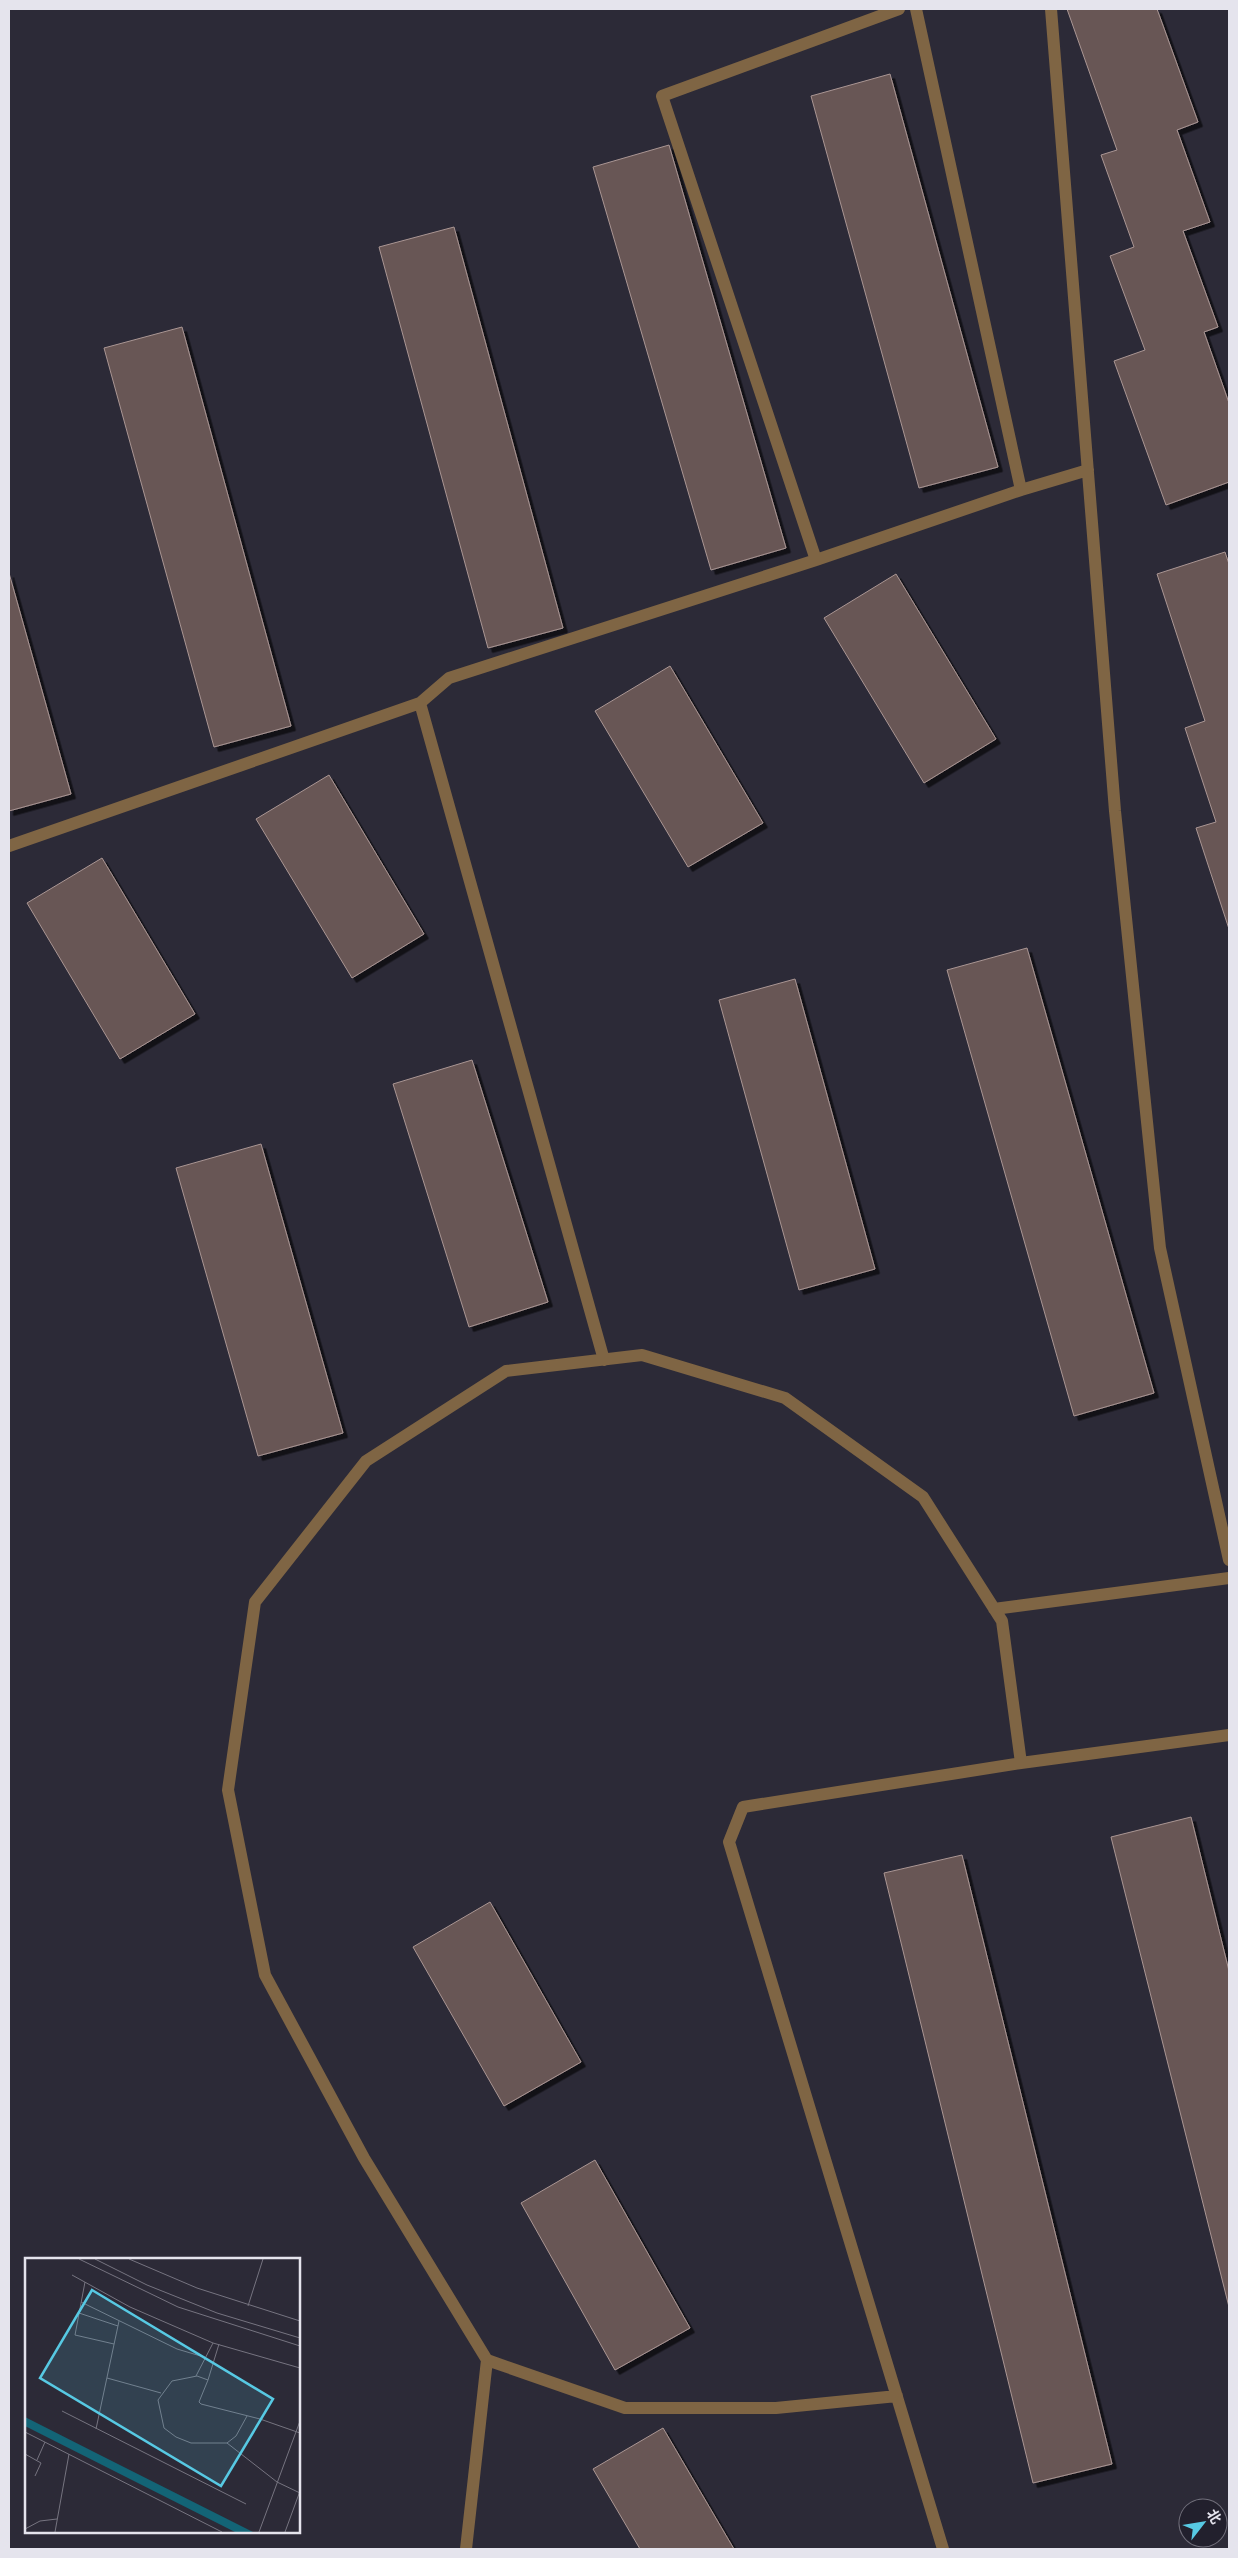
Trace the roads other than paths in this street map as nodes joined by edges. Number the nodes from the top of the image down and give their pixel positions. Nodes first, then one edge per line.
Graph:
1 (899, 9) edge
2 (916, 9) edge
3 (1051, 9) edge
4 (1088, 470) junction
5 (1022, 490) junction
6 (816, 560) junction
7 (420, 703) junction
8 (9, 846) edge
9 (604, 1360) junction
10 (1229, 1560) edge
11 (1229, 1578) edge
12 (994, 1608) junction
13 (1229, 1735) edge
14 (1021, 1764) junction
15 (488, 2360) junction
16 (896, 2396) junction
17 (466, 2549) edge
18 (943, 2549) edge

1 - 6 lane
2 - 5 lane
3 - 4 lane
4 - 5 lane
4 - 10 lane
5 - 6 lane
6 - 7 lane
7 - 8 lane
7 - 9 lane
9 - 12 lane
9 - 15 lane
11 - 12 lane
12 - 14 lane
13 - 14 lane
14 - 16 lane
15 - 16 lane
15 - 17 lane
16 - 18 lane

